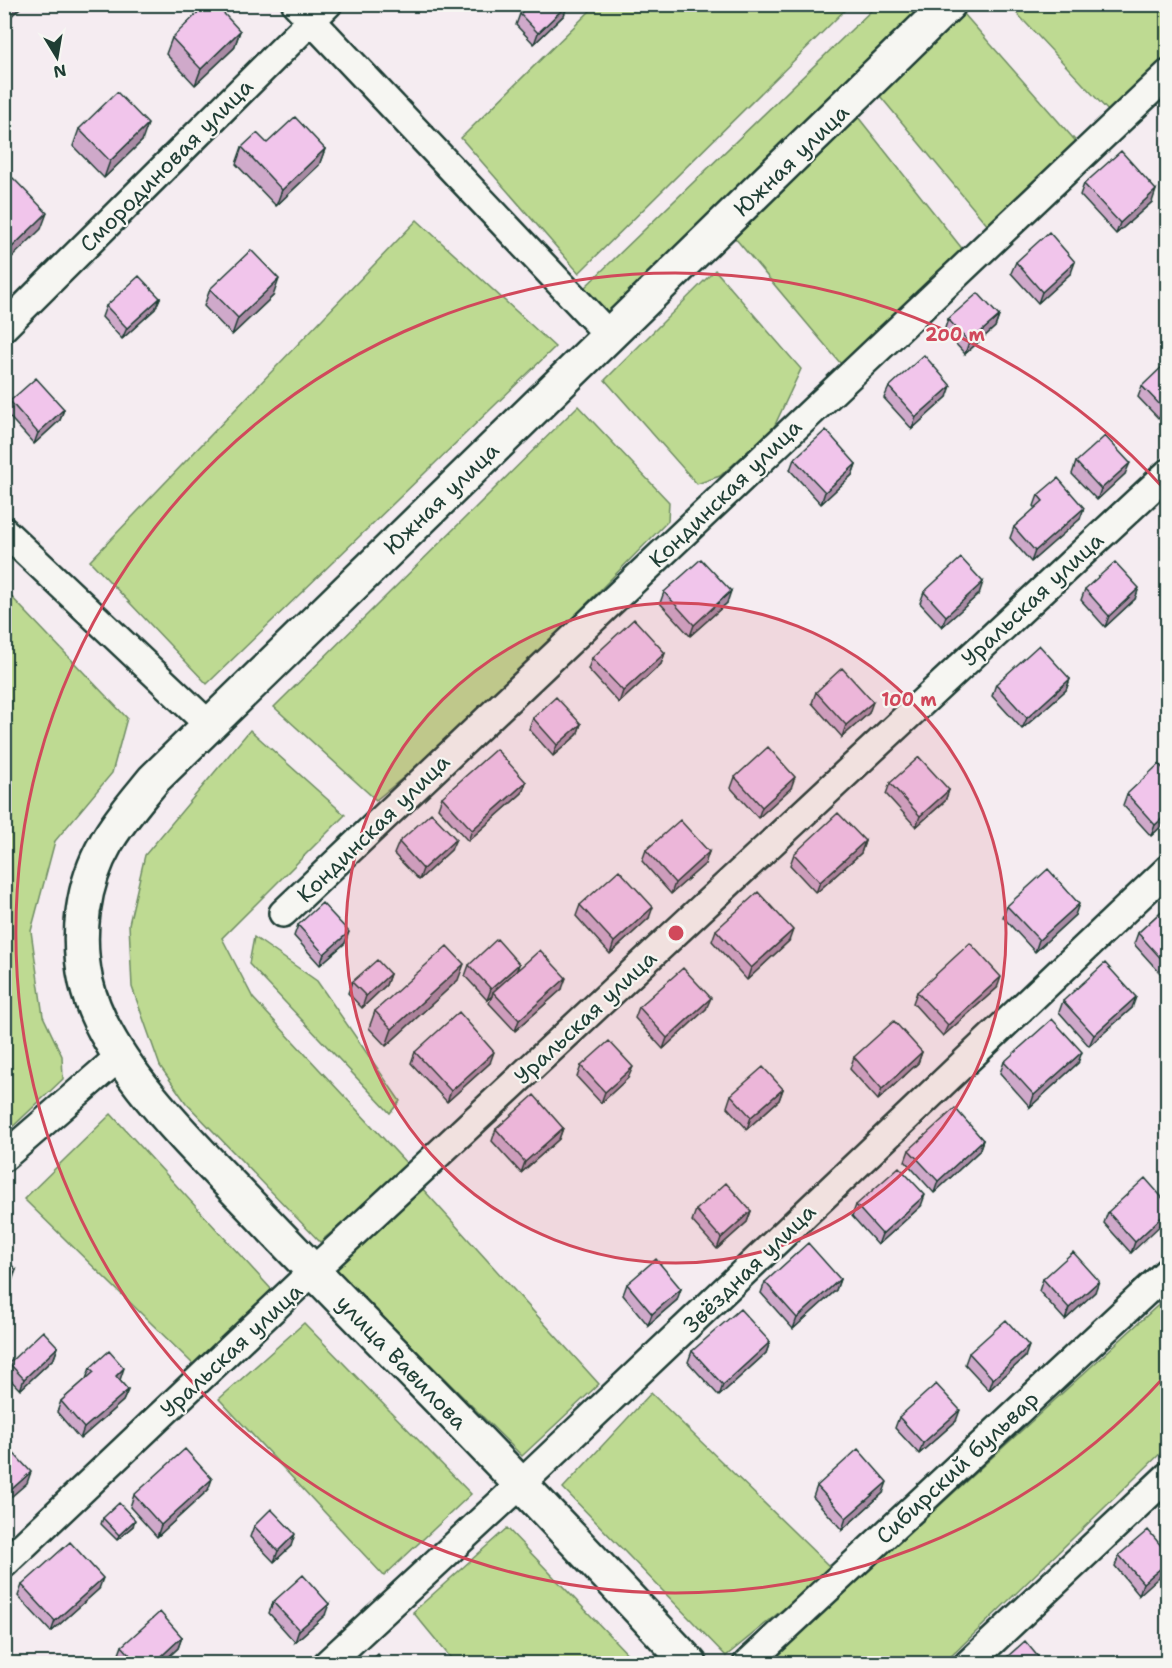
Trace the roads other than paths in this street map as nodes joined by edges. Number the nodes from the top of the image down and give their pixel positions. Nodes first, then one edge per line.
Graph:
1 (949, 4) edge
2 (312, 10) edge
3 (1167, 74) edge
4 (4, 327) edge
5 (609, 335) junction
6 (1167, 472) edge
7 (4, 531) edge
8 (208, 725) junction
9 (1167, 869) edge
10 (283, 914) dead end
11 (119, 1057) junction
12 (4, 1156) edge
13 (313, 1271) junction
14 (1167, 1271) edge
15 (1167, 1476) edge
16 (521, 1484) junction
17 (4, 1564) edge
18 (327, 1664) edge
19 (690, 1664) edge
20 (747, 1664) edge
21 (969, 1664) edge

1 - 5 street, Южная улица
2 - 4 street, Смородиновая улица
2 - 5 street
3 - 10 street, Кондинская улица
5 - 8 street, Южная улица
6 - 13 street, Уральская улица
7 - 8 street
8 - 11 street, Южная улица
9 - 16 street, Звёздная улица
11 - 12 street
11 - 13 street, улица Вавилова
13 - 16 street, улица Вавилова
13 - 17 street, Уральская улица
14 - 20 street, Сибирский бульвар
15 - 21 street
16 - 18 street, Звёздная улица
16 - 19 street, улица Вавилова

